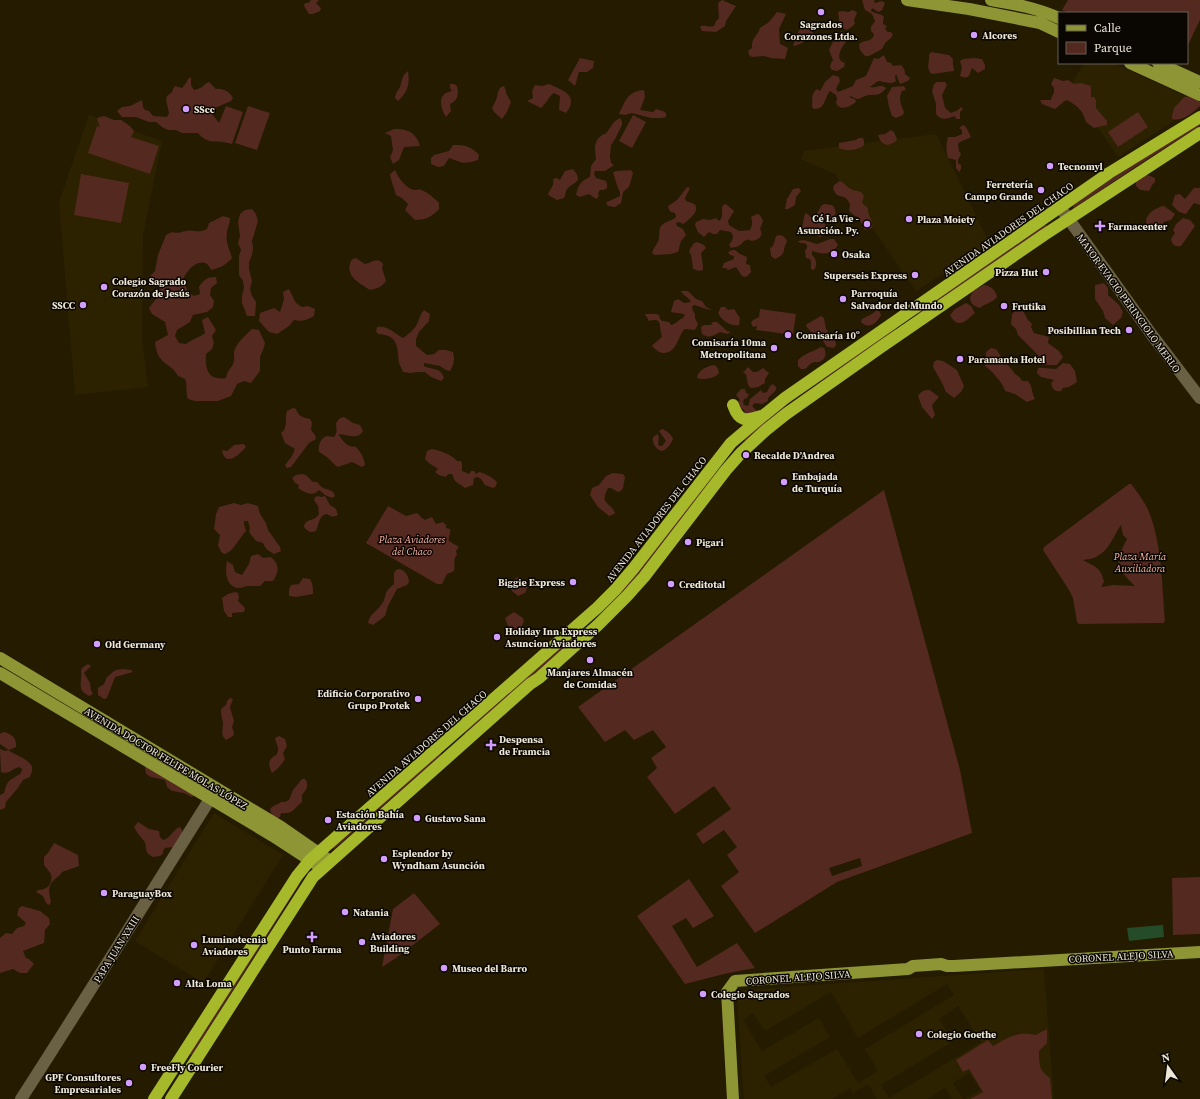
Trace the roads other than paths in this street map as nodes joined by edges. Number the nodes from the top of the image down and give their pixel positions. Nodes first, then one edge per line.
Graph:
1 (907, 0) edge
2 (991, 0) edge
3 (1058, 18) edge
4 (1058, 32) edge
5 (1132, 64) edge
6 (1160, 64) edge
7 (1200, 82) edge
8 (1200, 95) edge
9 (1200, 117) edge
10 (1200, 133) edge
11 (1060, 207) junction
12 (1068, 219) junction
13 (909, 320) junction
14 (1200, 398) edge
15 (733, 405) dead end
16 (764, 415) junction
17 (0, 658) edge
18 (0, 673) edge
19 (453, 734) junction
20 (461, 745) junction
21 (210, 799) junction
22 (315, 856) junction
23 (326, 864) junction
24 (1200, 952) edge
25 (21, 1099) edge
26 (154, 1099) edge
27 (171, 1099) edge
28 (733, 1099) edge

1 - 4 main road
2 - 3 main road
5 - 8 main road
6 - 7 main road
9 - 11 highway, AVENIDA AVIADORES DEL CHACO
10 - 12 highway, AVENIDA AVIADORES DEL CHACO
11 - 12 street, MAYOR EVACIO PERINCIOLO MERLO
11 - 13 highway, AVENIDA AVIADORES DEL CHACO
12 - 13 highway, AVENIDA AVIADORES DEL CHACO
12 - 14 street, MAYOR EVACIO PERINCIOLO MERLO
13 - 16 highway, AVENIDA AVIADORES DEL CHACO
13 - 20 highway, AVENIDA AVIADORES DEL CHACO
15 - 16 highway
16 - 19 highway, AVENIDA AVIADORES DEL CHACO
17 - 22 main road, AVENIDA DOCTOR FELIPE MOLAS LÓPEZ
18 - 21 main road, AVENIDA DOCTOR FELIPE MOLAS LÓPEZ
19 - 20 highway
19 - 22 highway, AVENIDA AVIADORES DEL CHACO
20 - 23 highway, AVENIDA AVIADORES DEL CHACO
21 - 22 main road, AVENIDA DOCTOR FELIPE MOLAS LÓPEZ
21 - 25 street, PAPA JUAN XXIII
22 - 23 main road, AVENIDA DOCTOR FELIPE MOLAS LÓPEZ
22 - 26 highway, AVENIDA AVIADORES DEL CHACO
23 - 27 highway, AVENIDA AVIADORES DEL CHACO
24 - 28 main road, CORONEL ALEJO SILVA

